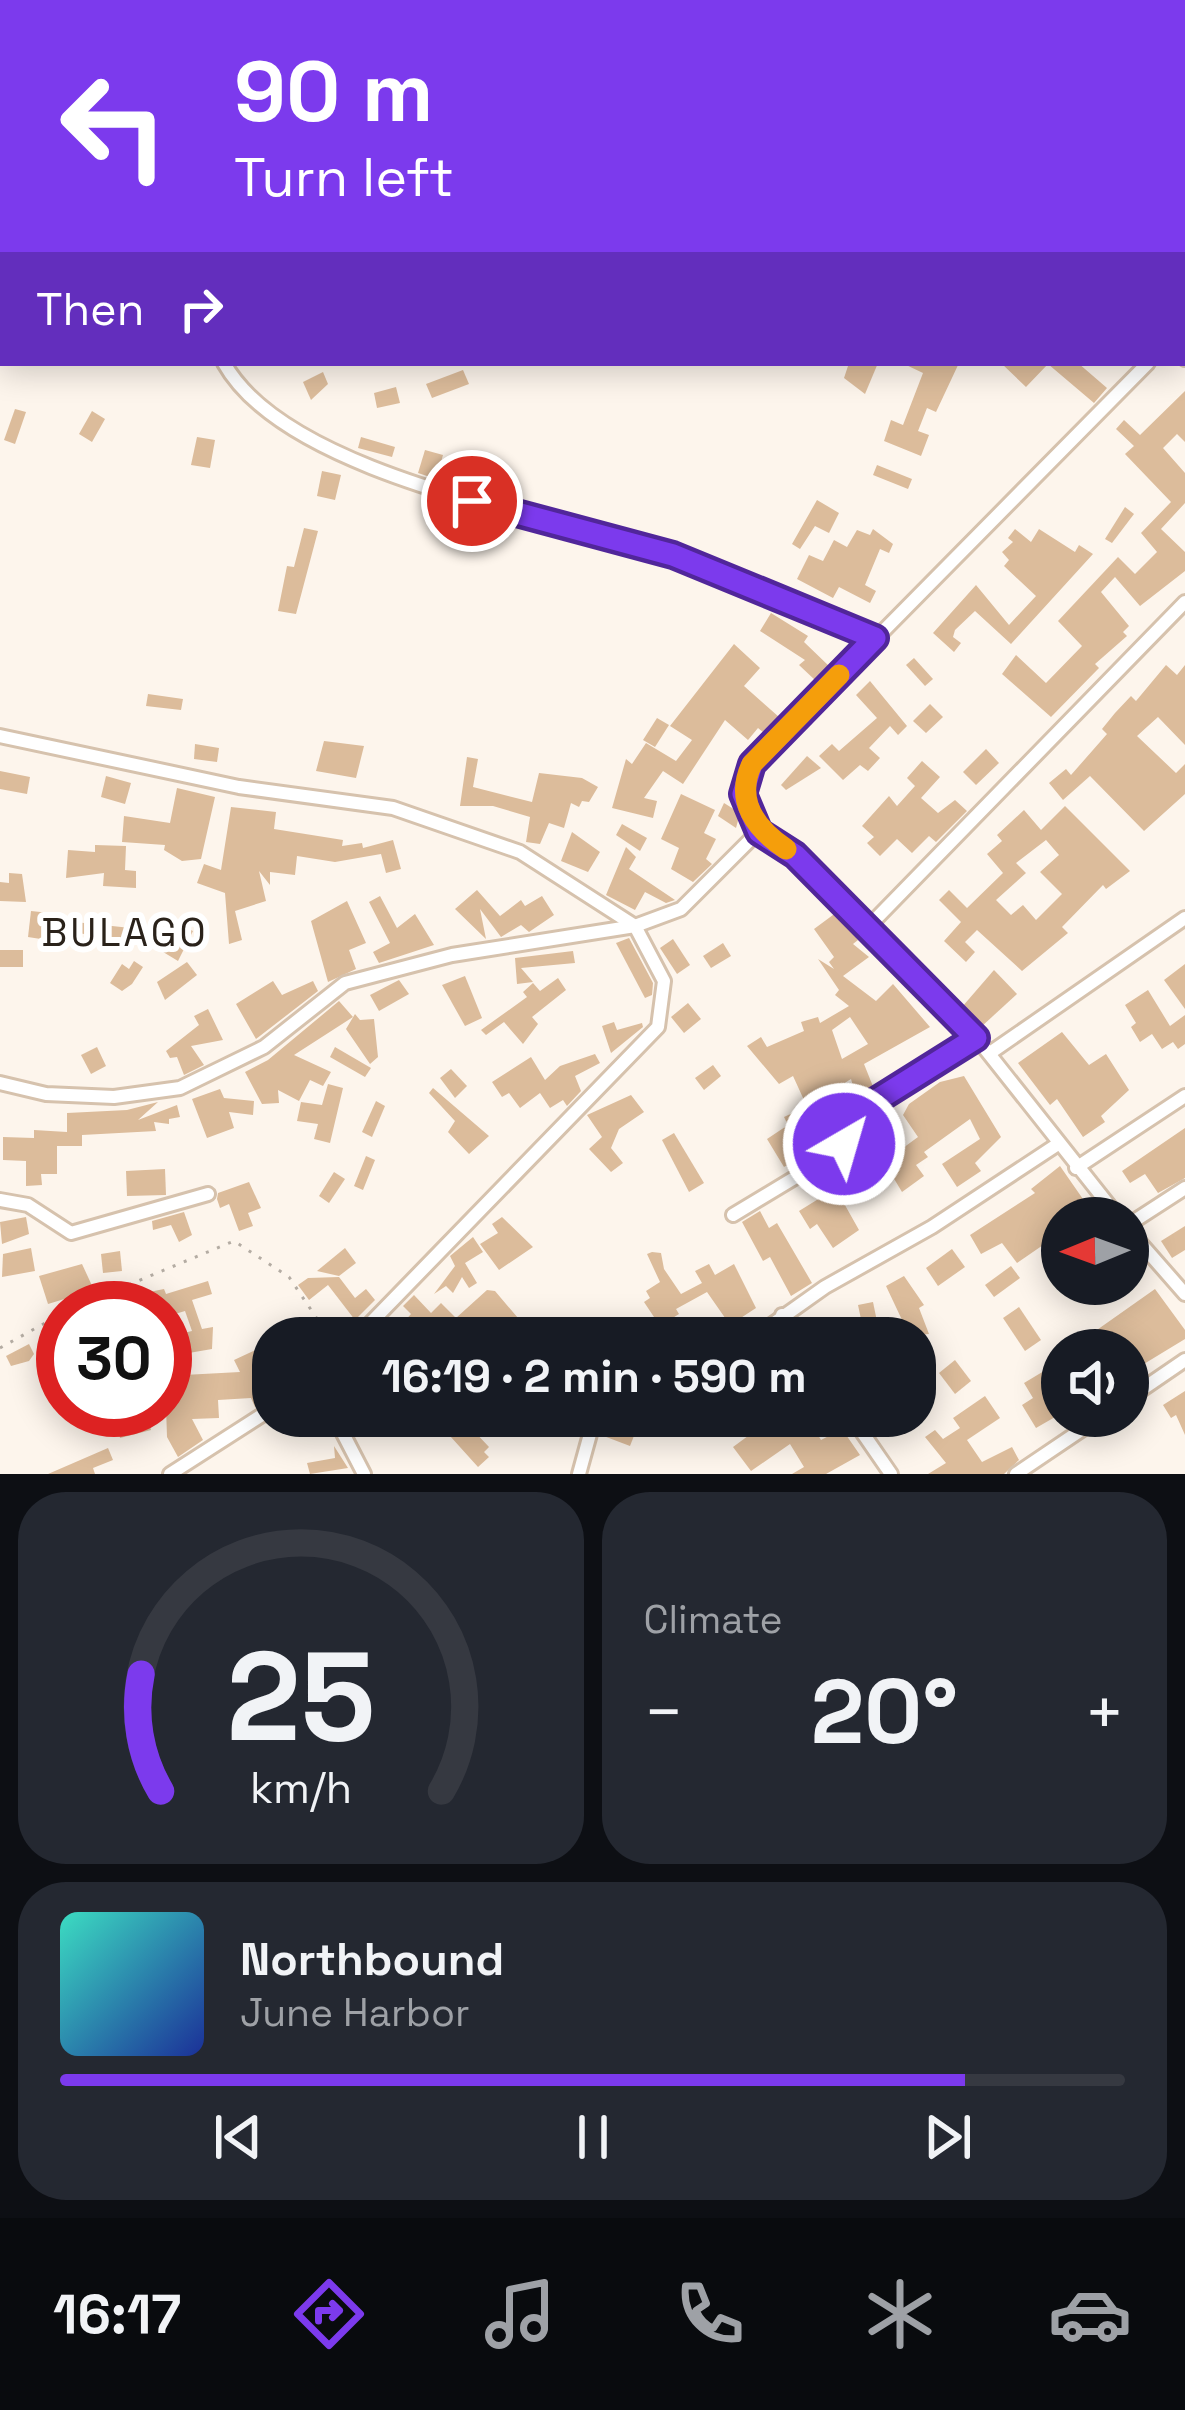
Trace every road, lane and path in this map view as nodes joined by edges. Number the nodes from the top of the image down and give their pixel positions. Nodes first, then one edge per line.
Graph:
1 (226, 366) edge
2 (1145, 366) edge
3 (1185, 602) edge
4 (875, 638) junction
5 (0, 736) edge
6 (759, 832) junction
7 (1185, 918) edge
8 (635, 926) junction
9 (868, 927) junction
10 (976, 1038) junction
11 (990, 1053) junction
12 (0, 1083) edge
13 (1185, 1096) edge
14 (1058, 1144) junction
15 (1076, 1168) junction
16 (1185, 1188) edge
17 (208, 1193) dead end
18 (1101, 1197) edge
19 (0, 1200) edge
20 (1149, 1213) edge
21 (733, 1216) dead end
22 (1149, 1252) edge
23 (138, 1281) edge
24 (1185, 1294) edge
25 (782, 1315) joint
26 (316, 1317) edge
27 (375, 1317) edge
28 (779, 1317) edge
29 (36, 1327) edge
30 (0, 1348) edge
31 (1185, 1360) edge
32 (1149, 1385) edge
33 (252, 1421) edge
34 (345, 1437) edge
35 (589, 1437) edge
36 (865, 1437) edge
37 (1071, 1437) edge
38 (170, 1474) edge
39 (364, 1474) edge
40 (579, 1474) edge
41 (891, 1474) edge
42 (1016, 1474) edge

1 - 4 street
2 - 4 street
3 - 9 street
4 - 6 street
5 - 8 street
6 - 8 street
6 - 9 street
7 - 11 street
8 - 12 street
8 - 27 street
9 - 10 street
10 - 11 street
10 - 21 street
11 - 14 street
13 - 15 street
14 - 15 street
14 - 25 street
15 - 18 street
16 - 20 street
17 - 19 street
22 - 24 street
23 - 26 path
25 - 28 street
29 - 30 path
31 - 32 street
33 - 38 street
34 - 39 street
35 - 40 street
36 - 41 street
37 - 42 street

